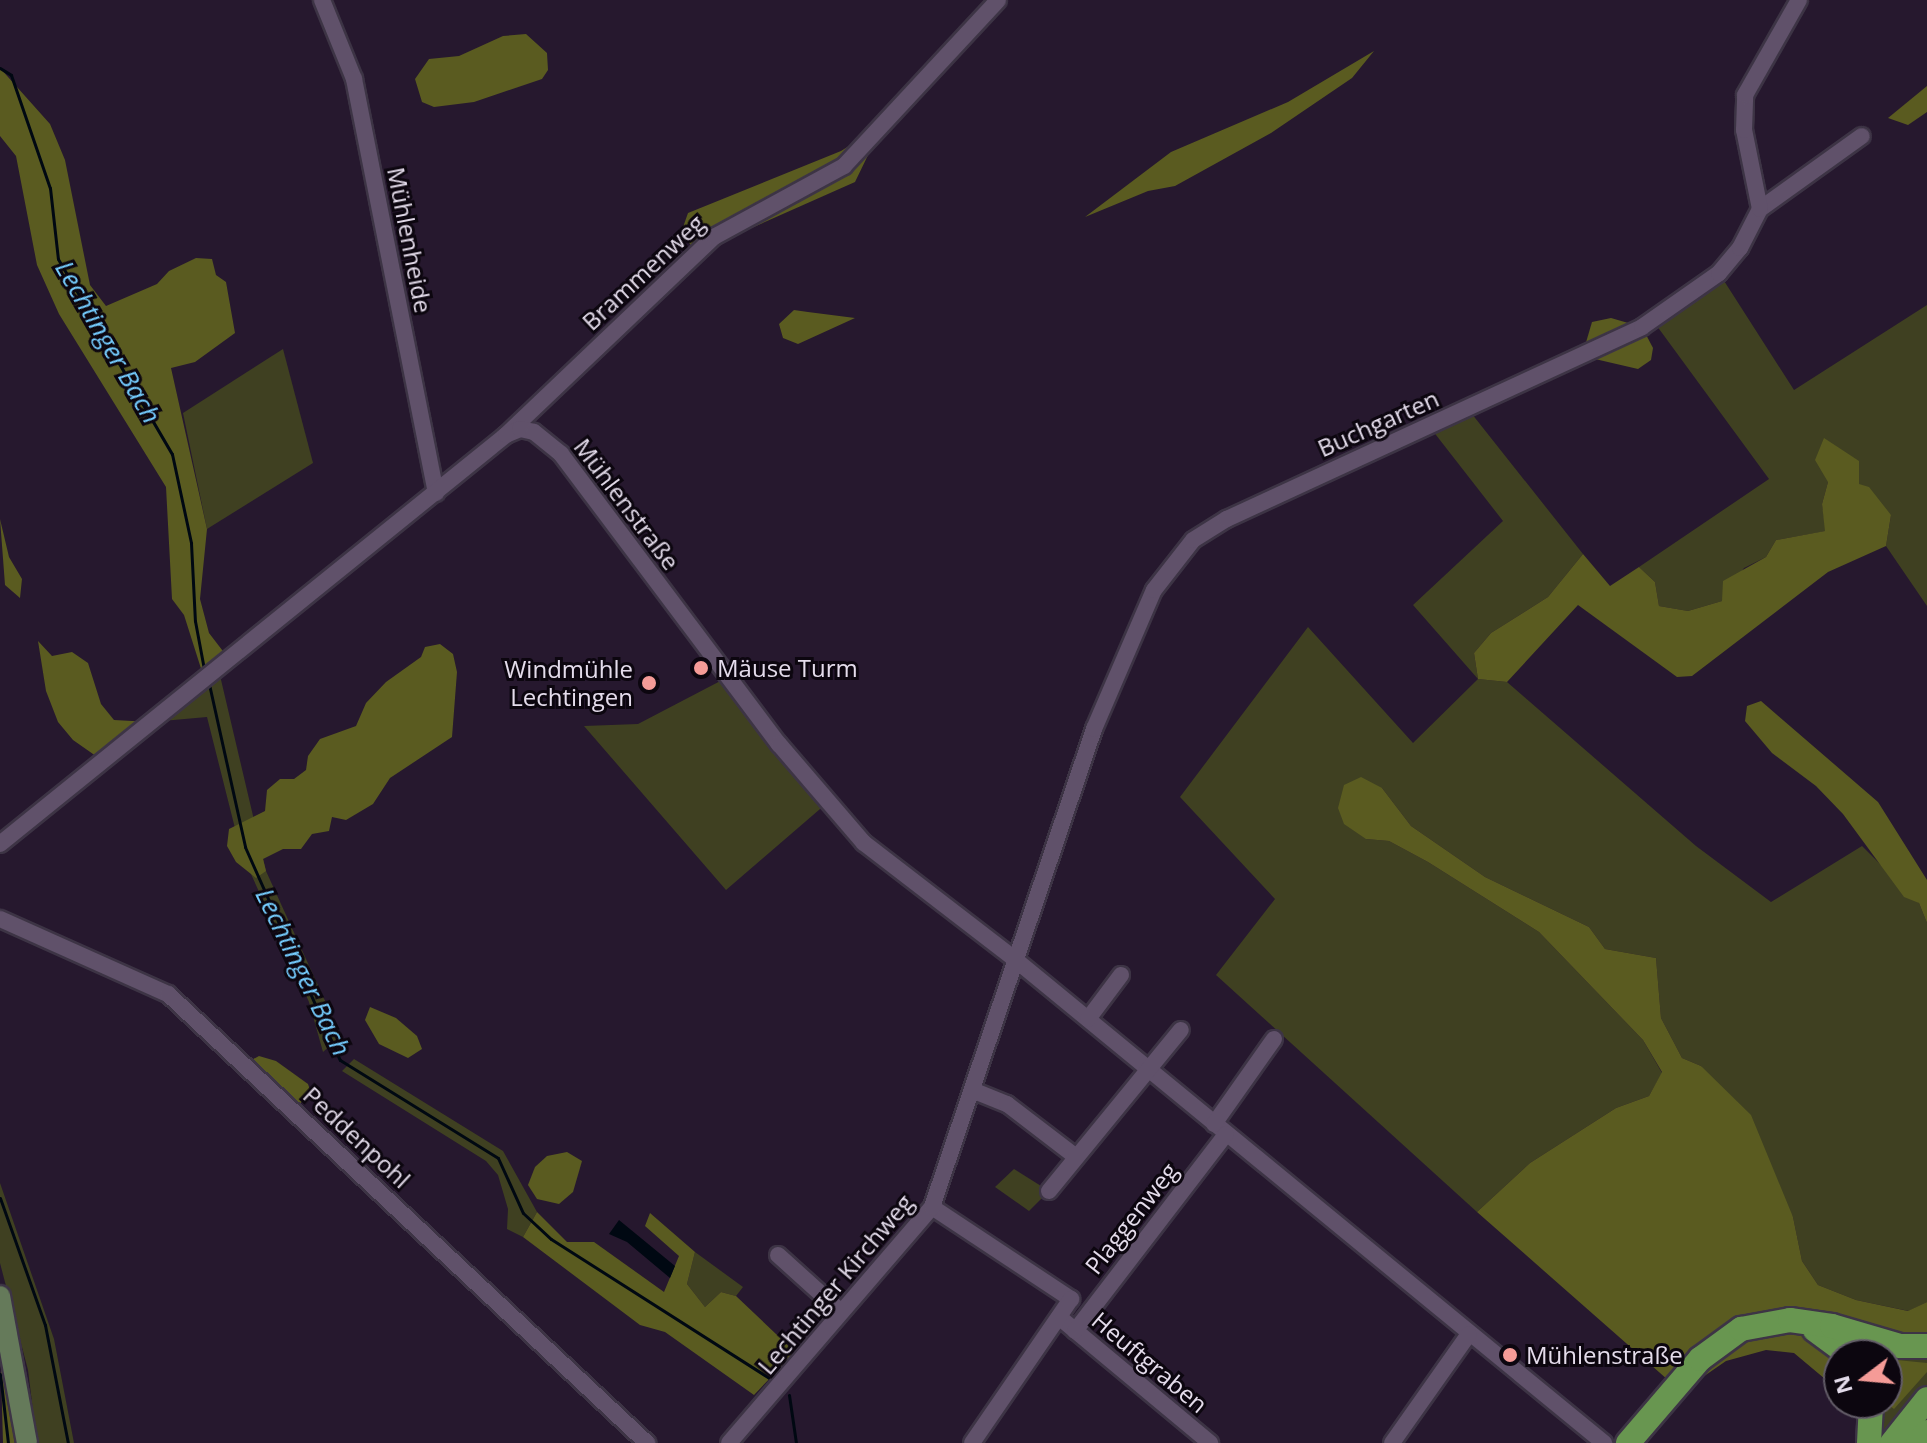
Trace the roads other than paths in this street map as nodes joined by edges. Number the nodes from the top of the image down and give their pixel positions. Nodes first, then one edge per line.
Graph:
1 (322, 0) edge
2 (998, 0) edge
3 (1799, 0) edge
4 (1862, 136) dead end
5 (1760, 209) junction
6 (506, 435) junction
7 (436, 493) junction
8 (0, 844) edge
9 (0, 919) edge
10 (1017, 961) junction
11 (1121, 975) dead end
12 (1088, 1019) junction
13 (1181, 1030) dead end
14 (1274, 1039) dead end
15 (1147, 1070) junction
16 (972, 1090) junction
17 (1220, 1129) junction
18 (1076, 1157) junction
19 (1049, 1191) dead end
20 (932, 1207) junction
21 (778, 1255) dead end
22 (0, 1296) edge
23 (841, 1312) junction
24 (1059, 1317) junction
25 (1803, 1323) junction
26 (1075, 1331) junction
27 (1469, 1334) junction
28 (1826, 1339) edge
29 (1927, 1346) edge
30 (1927, 1399) edge
31 (1870, 1419) edge
32 (1927, 1432) edge
33 (27, 1443) edge
34 (647, 1443) edge
35 (729, 1443) edge
36 (972, 1443) edge
37 (1210, 1443) edge
38 (1392, 1443) edge
39 (1604, 1443) edge
40 (1628, 1443) edge
41 (1869, 1443) edge
42 (1892, 1443) edge
43 (1918, 1443) edge

1 - 7 street, Mühlenheide
2 - 6 street, Brammenweg
3 - 5 street
4 - 5 street
5 - 10 street, Buchgarten
6 - 7 street
6 - 10 street, Mühlenstraße
7 - 8 street
9 - 34 street, Peddenpohl
10 - 12 street, Mühlenstraße
10 - 16 street, Lechtinger Kirchweg
11 - 12 street
12 - 15 street, Mühlenstraße
13 - 15 street
14 - 17 street
15 - 17 street, Mühlenstraße
15 - 18 street
16 - 18 street
16 - 20 street, Lechtinger Kirchweg
17 - 26 street, Plaggenweg
17 - 27 street, Mühlenstraße
18 - 19 street
20 - 23 street, Lechtinger Kirchweg
20 - 24 street, Plaggenweg
21 - 23 street
22 - 33 main road
23 - 35 street, Lechtinger Kirchweg
24 - 26 street, Heuftgraben
24 - 36 street, Plaggenweg
25 - 28 highway
25 - 29 highway
25 - 40 highway
26 - 37 street, Heuftgraben
27 - 38 street
27 - 39 street, Mühlenstraße
30 - 42 highway
31 - 41 highway
32 - 43 highway

